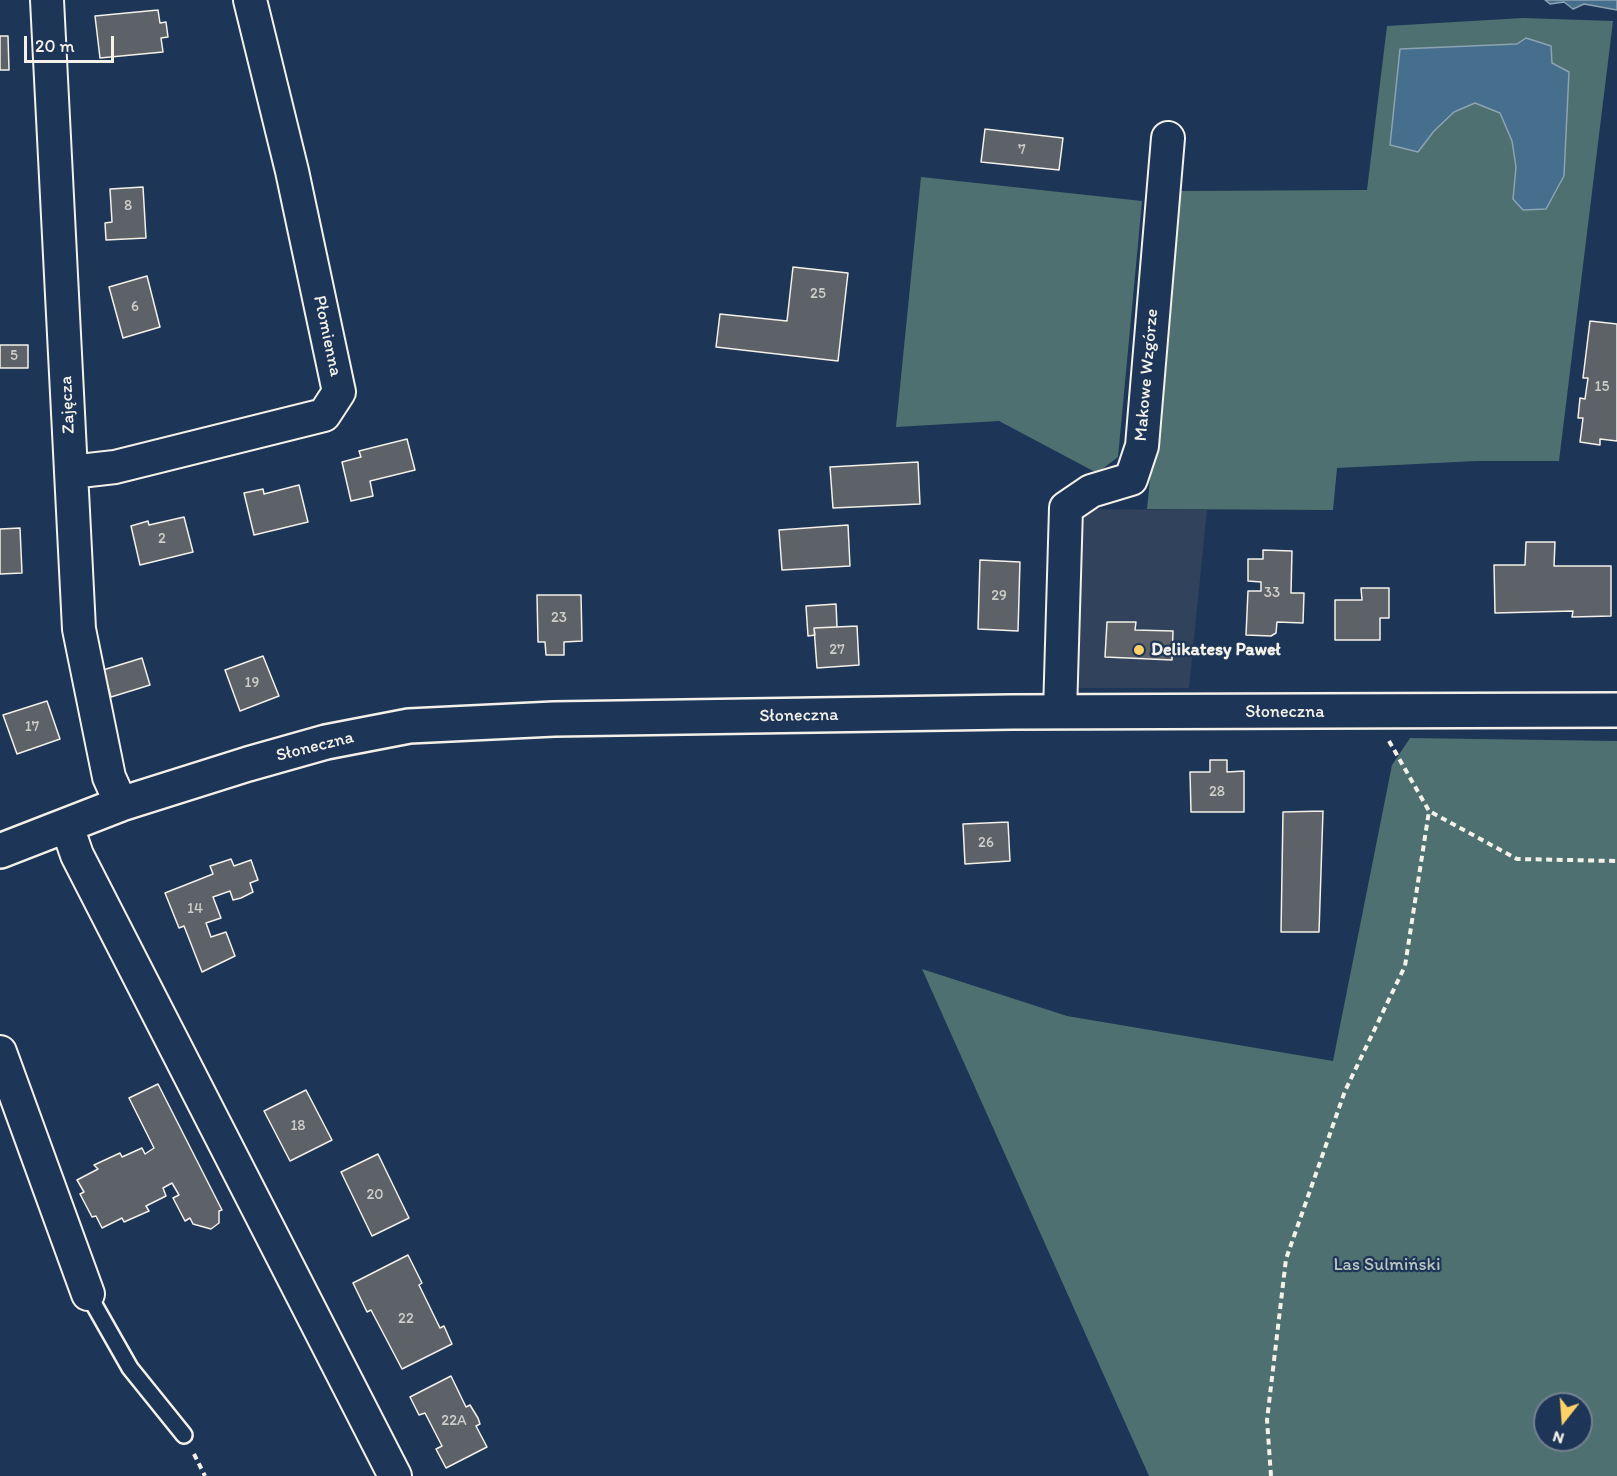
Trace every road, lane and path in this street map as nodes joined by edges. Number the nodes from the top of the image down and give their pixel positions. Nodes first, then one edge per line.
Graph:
1 (47, 0) edge
2 (250, 0) edge
3 (1168, 138) dead end
4 (71, 472) junction
5 (1617, 710) edge
6 (1060, 712) junction
7 (1373, 712) junction
8 (121, 804) junction
9 (1429, 811) junction
10 (67, 826) junction
11 (0, 850) edge
12 (1617, 861) edge
13 (0, 1052) edge
14 (88, 1294) joint
15 (184, 1435) dead end
16 (395, 1476) edge
17 (1271, 1476) edge

1 - 4 street, Zajęcza
2 - 4 street, Płomienna
3 - 6 street, Makowe Wzgórze
4 - 8 street, Zajęcza
5 - 7 street, Słoneczna
6 - 7 street, Słoneczna
6 - 8 street, Słoneczna
7 - 9 path
8 - 10 street, Słoneczna
9 - 12 path
9 - 17 path
10 - 11 street, Słoneczna
10 - 16 street
13 - 14 street
14 - 15 lane

